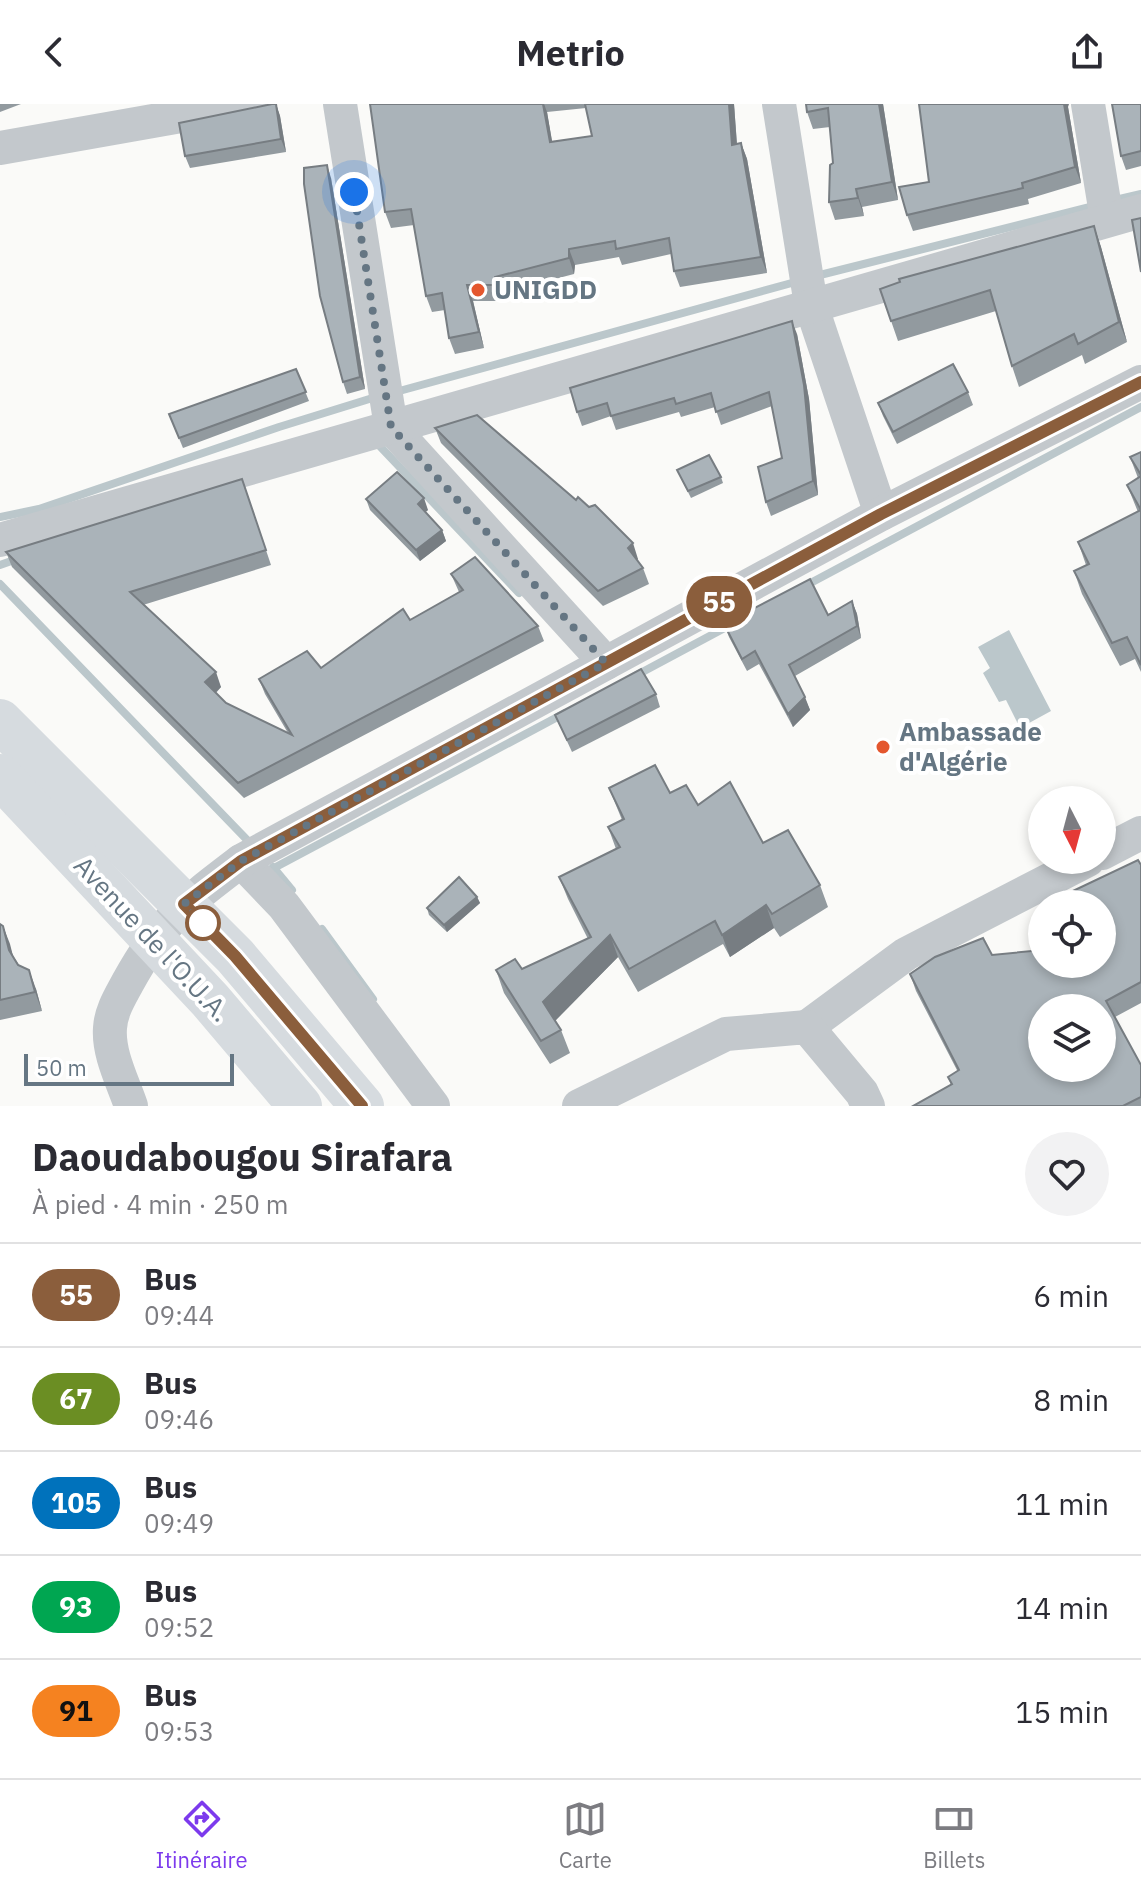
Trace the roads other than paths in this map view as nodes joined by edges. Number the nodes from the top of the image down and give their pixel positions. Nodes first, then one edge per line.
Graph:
1 (249, 104) edge
2 (340, 104) edge
3 (779, 104) edge
4 (1088, 104) edge
5 (0, 148) edge
6 (1141, 211) edge
7 (1107, 220) junction
8 (811, 305) junction
9 (1141, 382) edge
10 (391, 427) junction
11 (881, 514) junction
12 (0, 540) edge
13 (606, 663) junction
14 (0, 721) edge
15 (0, 776) edge
16 (1141, 833) edge
17 (1116, 846) edge
18 (241, 861) junction
19 (1061, 874) edge
20 (184, 904) junction
21 (153, 937) junction
22 (807, 1027) junction
23 (131, 1106) edge
24 (300, 1106) edge
25 (362, 1106) edge
26 (433, 1106) edge
27 (579, 1106) edge
28 (868, 1106) edge

1 - 5 street
2 - 10 street
3 - 8 street
4 - 7 street
6 - 7 street
7 - 8 street
8 - 10 street
8 - 11 street
9 - 11 street
10 - 12 street
10 - 13 street
11 - 13 street
13 - 18 street
14 - 20 highway, Avenue de l'O.U.A.
15 - 21 highway, Avenue de l'O.U.A.
16 - 17 street
18 - 20 street
18 - 26 street
19 - 22 street
20 - 21 street
20 - 25 highway, Avenue de l'O.U.A.
21 - 23 street
21 - 24 highway, Avenue de l'O.U.A.
22 - 27 street
22 - 28 street

